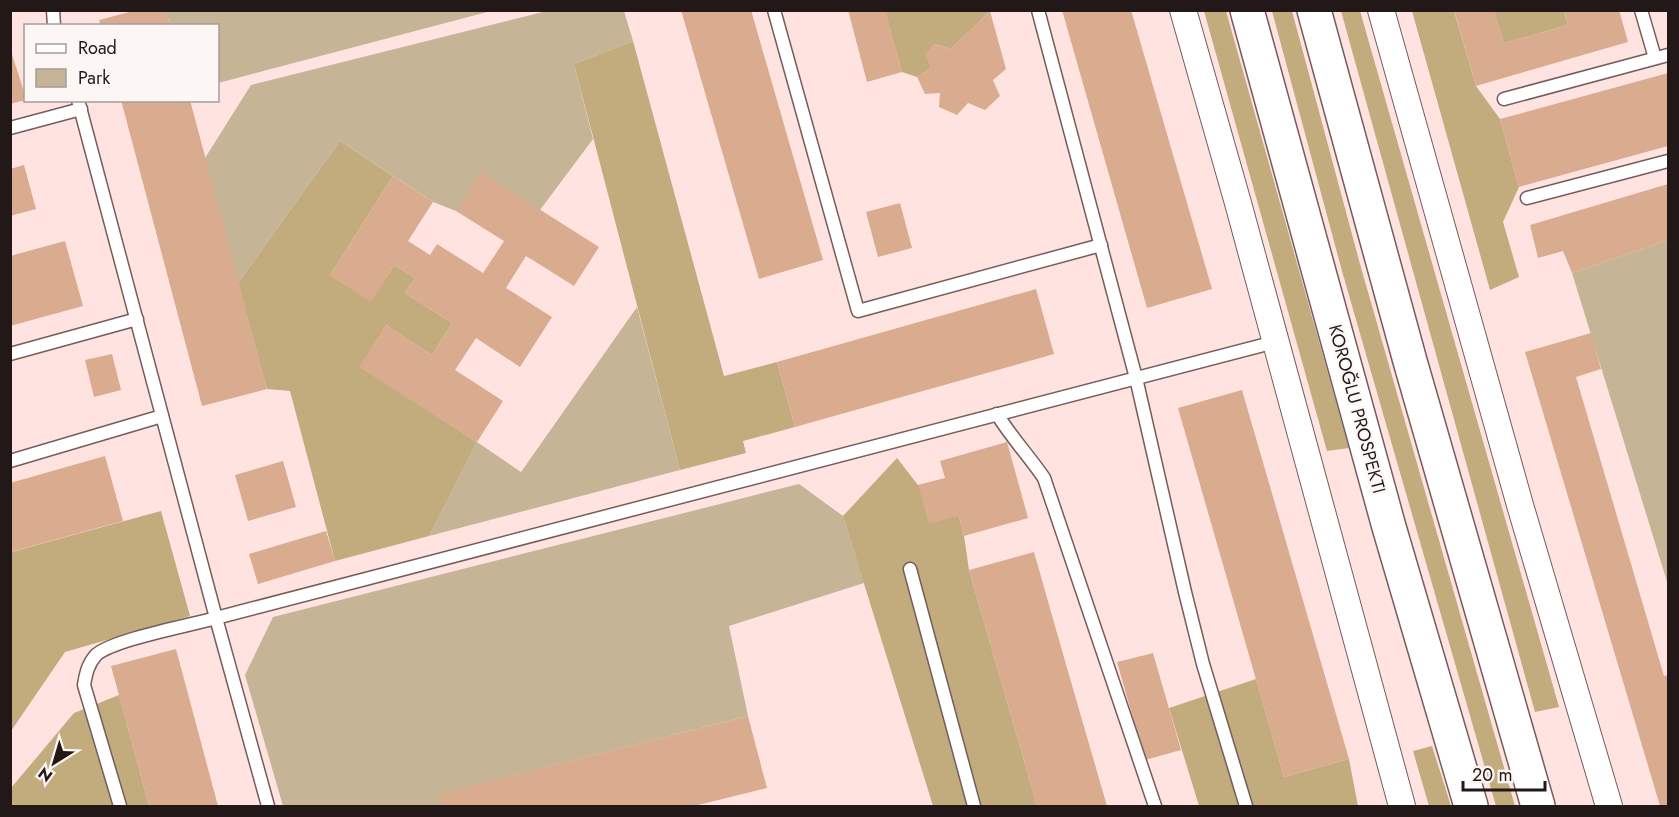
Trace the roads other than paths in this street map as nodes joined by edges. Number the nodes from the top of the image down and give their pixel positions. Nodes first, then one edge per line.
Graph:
1 (774, 10) edge
2 (1038, 10) edge
3 (1183, 10) edge
4 (1247, 10) edge
5 (1314, 10) edge
6 (1381, 10) edge
7 (1641, 10) edge
8 (1668, 55) edge
9 (1655, 58) junction
10 (1504, 99) dead end
11 (80, 105) edge
12 (10, 129) edge
13 (1668, 161) edge
14 (1527, 198) dead end
15 (1101, 245) junction
16 (137, 319) junction
17 (1275, 342) junction
18 (10, 354) edge
19 (1136, 378) junction
20 (997, 414) junction
21 (162, 416) junction
22 (10, 461) edge
23 (910, 569) dead end
24 (216, 618) junction
25 (120, 807) edge
26 (268, 807) edge
27 (974, 807) edge
28 (1155, 807) edge
29 (1246, 807) edge
30 (1402, 807) edge
31 (1471, 807) edge
32 (1538, 807) edge
33 (1609, 807) edge

1 - 15 lane
2 - 15 lane
3 - 17 street
4 - 31 main road, KOROĞLU PROSPEKTI
5 - 32 main road
6 - 33 street
7 - 9 lane
8 - 9 lane
9 - 10 lane
11 - 12 lane
11 - 16 lane
13 - 14 lane
15 - 19 lane
16 - 18 lane
16 - 21 lane
17 - 19 lane
17 - 30 street
19 - 20 lane
19 - 29 lane
20 - 24 lane
20 - 28 lane
21 - 22 lane
21 - 24 lane
23 - 27 lane
24 - 25 lane
24 - 26 lane

